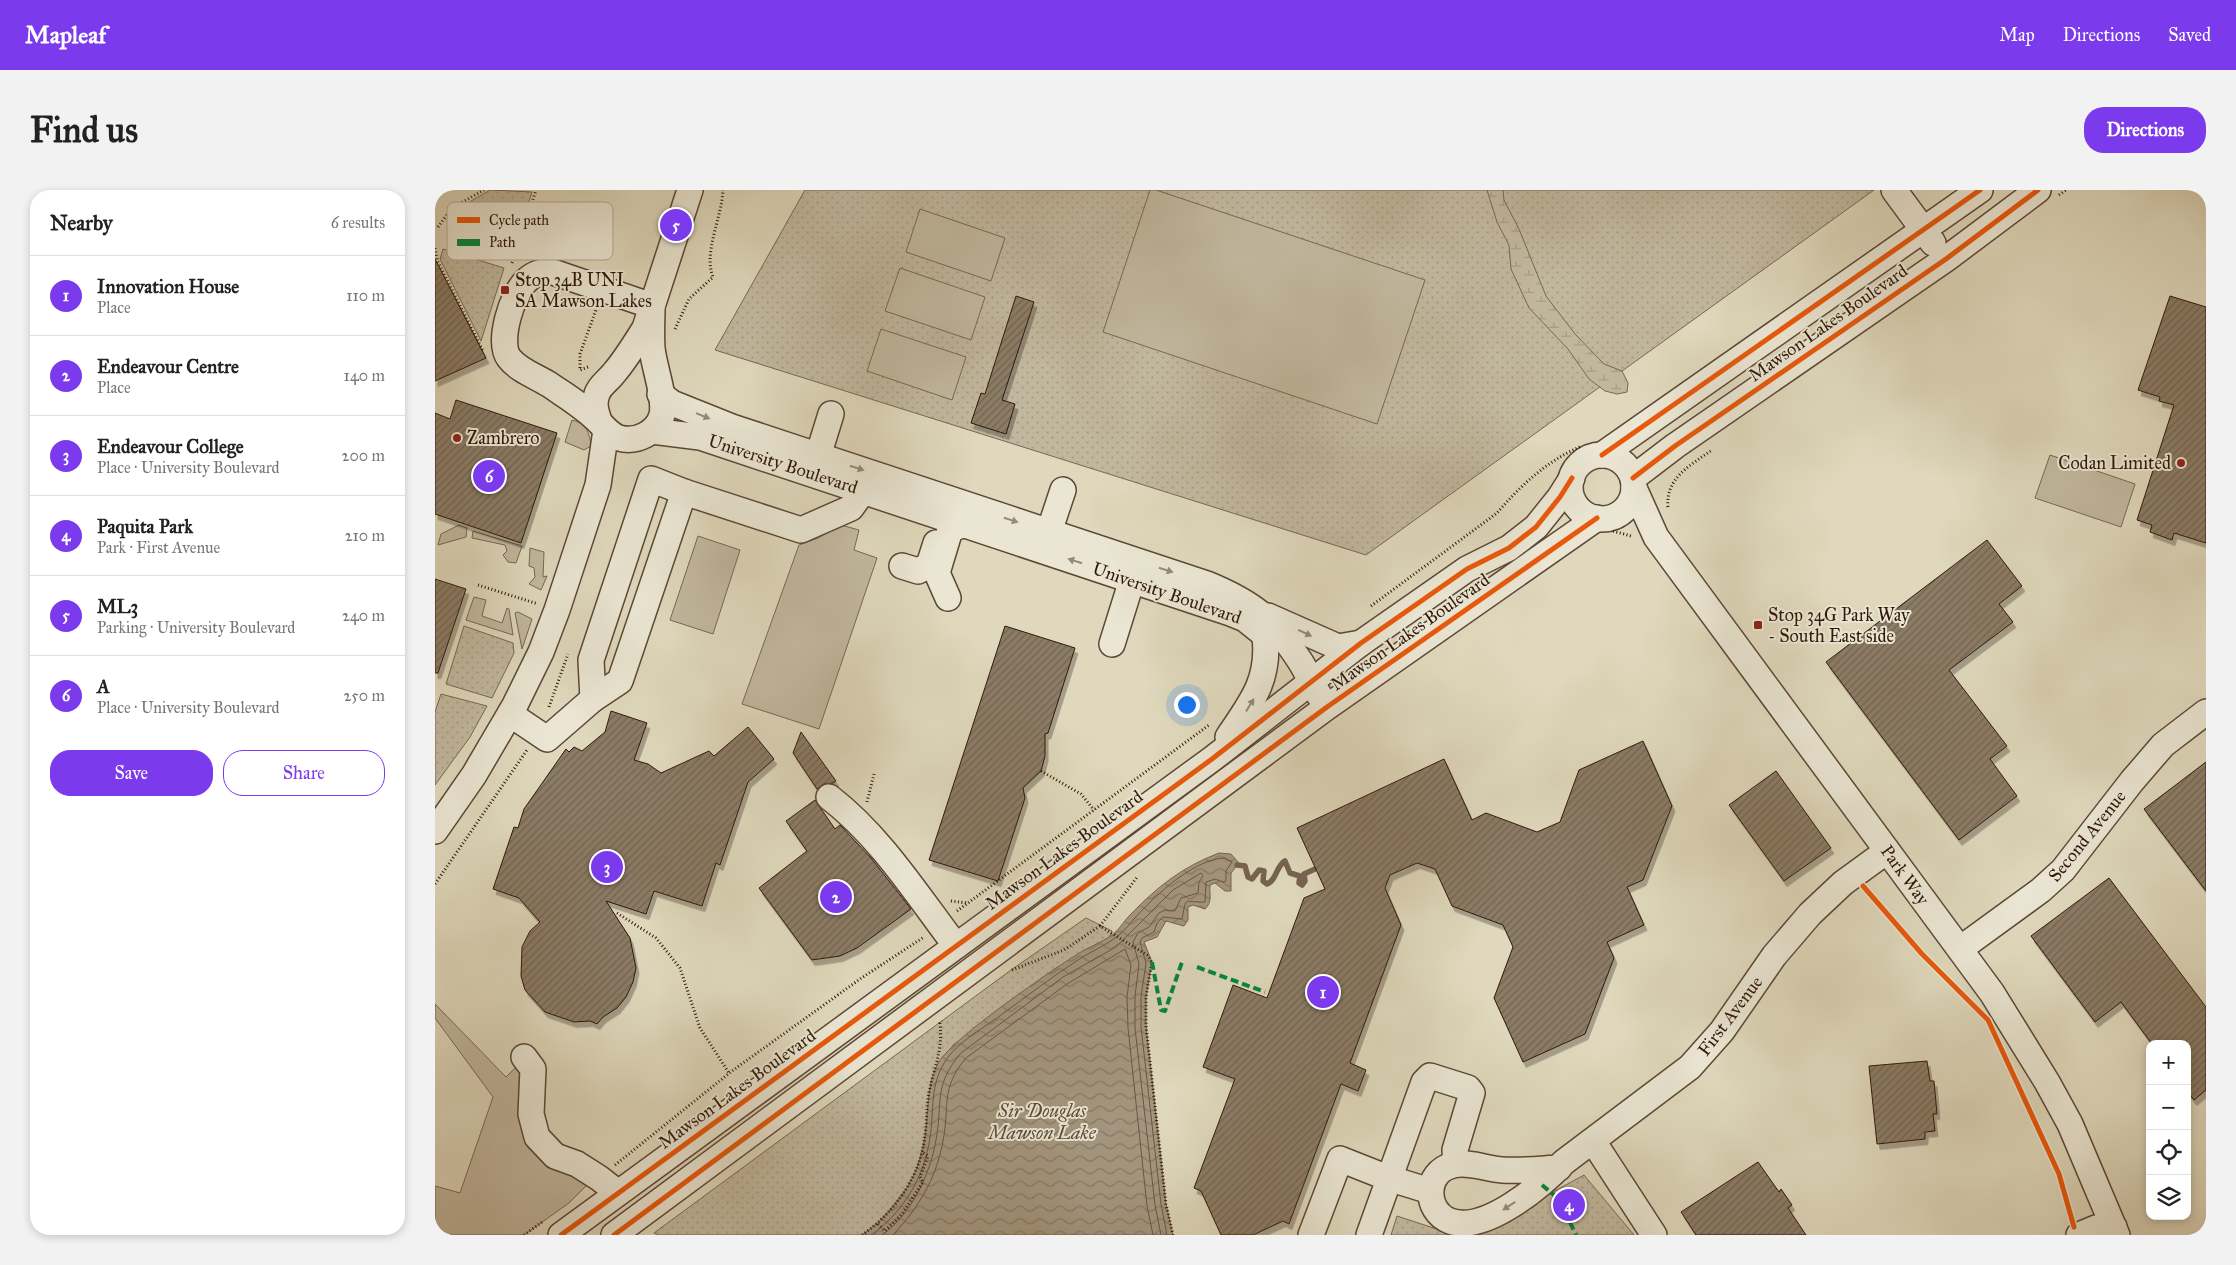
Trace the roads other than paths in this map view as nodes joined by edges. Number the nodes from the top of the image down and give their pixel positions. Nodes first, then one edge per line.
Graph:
1 (690, 190) edge
2 (1894, 190) edge
3 (1981, 190) edge
4 (2038, 190) edge
5 (1924, 231) junction
6 (1945, 259) junction
7 (652, 306) junction
8 (613, 375) junction
9 (660, 391) junction
10 (837, 416) dead end
11 (602, 426) junction
12 (641, 435) junction
13 (1602, 454) junction
14 (823, 457) junction
15 (1572, 478) junction
16 (892, 480) junction
17 (1633, 483) junction
18 (598, 485) junction
19 (1058, 489) dead end
20 (864, 490) junction
21 (684, 492) junction
22 (1602, 518) junction
23 (949, 522) junction
24 (1045, 531) junction
25 (1656, 537) junction
26 (901, 566) dead end
27 (1133, 580) junction
28 (948, 598) dead end
29 (1261, 613) junction
30 (1265, 637) junction
31 (1361, 643) junction
32 (1112, 644) dead end
33 (1310, 681) junction
34 (593, 699) junction
35 (1327, 707) junction
36 (2206, 712) edge
37 (510, 714) junction
38 (1212, 759) junction
39 (829, 797) dead end
40 (439, 819) edge
41 (1887, 851) junction
42 (956, 946) junction
43 (1960, 949) junction
44 (525, 1057) dead end
45 (1593, 1141) junction
46 (1455, 1164) junction
47 (1559, 1168) junction
48 (1388, 1178) junction
49 (1430, 1191) junction
50 (617, 1192) junction
51 (2113, 1232) edge
52 (561, 1235) edge
53 (614, 1235) edge
54 (1311, 1235) edge
55 (1369, 1235) edge
56 (1654, 1235) edge
57 (2079, 1235) edge

1 - 7 street
2 - 5 street
3 - 5 street, Mawson Lakes Boulevard
4 - 6 street, Mawson Lakes Boulevard
5 - 6 street
5 - 13 street, Mawson Lakes Boulevard
6 - 17 street, Mawson Lakes Boulevard
7 - 8 street
7 - 9 street
7 - 11 street
8 - 9 street
8 - 11 street
9 - 12 street
9 -> 14 street, University Boulevard
10 - 14 street
11 - 12 street
11 - 18 street
12 - 18 street
12 - 20 street, University Boulevard
13 - 15 street
13 - 17 street
14 -> 16 street, University Boulevard
15 - 22 street
15 - 31 street, Mawson Lakes Boulevard
16 - 23 street
16 -> 24 street, University Boulevard
17 - 22 street
17 - 25 street, Park Way
18 - 37 street
19 - 24 street
20 - 21 street
20 - 23 street, University Boulevard
21 - 34 street
21 - 34 street
22 - 25 street
22 - 35 street, Mawson Lakes Boulevard
23 - 26 street
27 -> 23 street, University Boulevard
23 - 28 street
24 -> 29 street, University Boulevard
25 - 41 street, Park Way
27 - 30 street, University Boulevard
27 - 32 street
29 -> 31 street
29 - 33 street, University Boulevard
30 - 33 street, University Boulevard
38 -> 30 street
31 - 33 street, Mawson Lakes Boulevard
33 - 35 street
33 - 38 street, Mawson Lakes Boulevard
34 - 37 street
35 - 53 street, Mawson Lakes Boulevard
36 - 43 street, Second Avenue
37 - 40 street
38 - 42 street, Mawson Lakes Boulevard
39 - 42 street
41 - 43 street, Park Way
41 - 45 street, First Avenue
42 - 50 street, Mawson Lakes Boulevard
43 - 51 street, Park Way
44 - 50 street
45 - 47 street, First Avenue
45 - 56 street
46 - 47 street
46 - 48 street
46 - 49 street
47 -> 49 street, First Avenue
48 - 49 street
48 - 54 street
48 - 55 street
50 - 52 street, Mawson Lakes Boulevard
51 - 57 street

